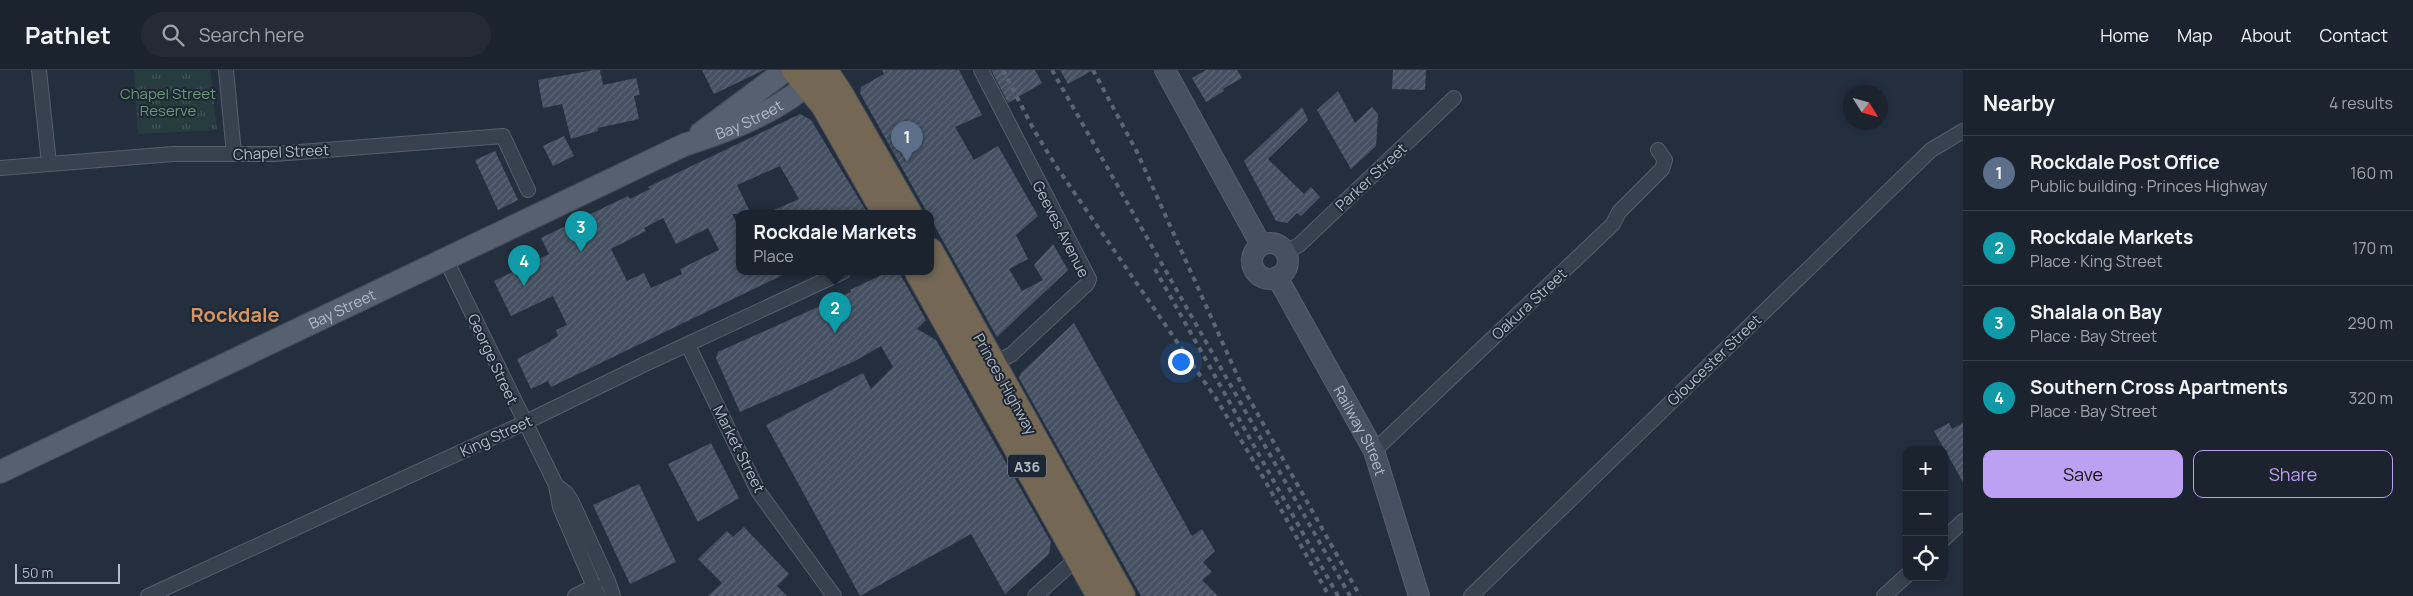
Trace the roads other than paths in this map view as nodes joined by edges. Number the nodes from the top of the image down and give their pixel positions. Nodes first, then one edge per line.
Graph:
1 (39, 70) edge
2 (226, 70) edge
3 (786, 70) edge
4 (981, 70) edge
5 (1165, 70) edge
6 (816, 73) edge
7 (1454, 98) dead end
8 (1963, 131) edge
9 (684, 145) junction
10 (1658, 150) dead end
11 (234, 154) junction
12 (49, 163) junction
13 (0, 168) edge
14 (528, 190) dead end
15 (884, 210) edge
16 (906, 210) edge
17 (1261, 245) junction
18 (1286, 252) junction
19 (446, 258) junction
20 (934, 260) edge
21 (837, 275) edge
22 (920, 275) edge
23 (1277, 277) junction
24 (688, 345) junction
25 (985, 370) junction
26 (524, 423) junction
27 (1374, 451) junction
28 (0, 472) edge
29 (556, 486) junction
30 (1963, 521) edge
31 (1947, 536) edge
32 (1086, 552) junction
33 (1903, 579) edge
34 (597, 591) edge
35 (148, 596) edge
36 (575, 596) edge
37 (613, 596) edge
38 (834, 596) edge
39 (1035, 596) edge
40 (1100, 596) edge
41 (1122, 596) edge
42 (1419, 596) edge
43 (1471, 596) edge
44 (1884, 596) edge

1 - 12 street
2 - 11 street
3 - 9 main road, Bay Street
4 - 25 street, Geeves Avenue
5 - 17 street
6 - 9 main road, Bay Street
6 - 15 highway
6 - 16 highway
7 - 18 street, Parker Street
8 - 43 street, Gloucester Street
9 - 19 main road, Bay Street
10 - 27 street, Oakura Street
11 - 12 street, Chapel Street
11 - 14 street, Chapel Street
12 - 13 street, Chapel Street
17 - 18 street
17 - 23 street
18 - 23 street
19 - 26 street, George Street
19 - 28 main road, Bay Street
20 - 25 highway, Princes Highway / A36
21 - 24 street, King Street
22 - 25 highway, Princes Highway / A36
23 - 27 street, Railway Street
24 - 26 street, King Street
24 - 38 street, Market Street
25 - 32 highway, Princes Highway / A36
26 - 29 street, George Street
26 - 35 street, King Street
27 - 42 street, Railway Street
29 - 34 street, George Street
29 - 37 street, George Street
30 - 31 street
32 - 39 street
32 - 40 highway, Princes Highway / A36
32 - 41 highway, Princes Highway / A36
33 - 44 street
34 - 36 street

